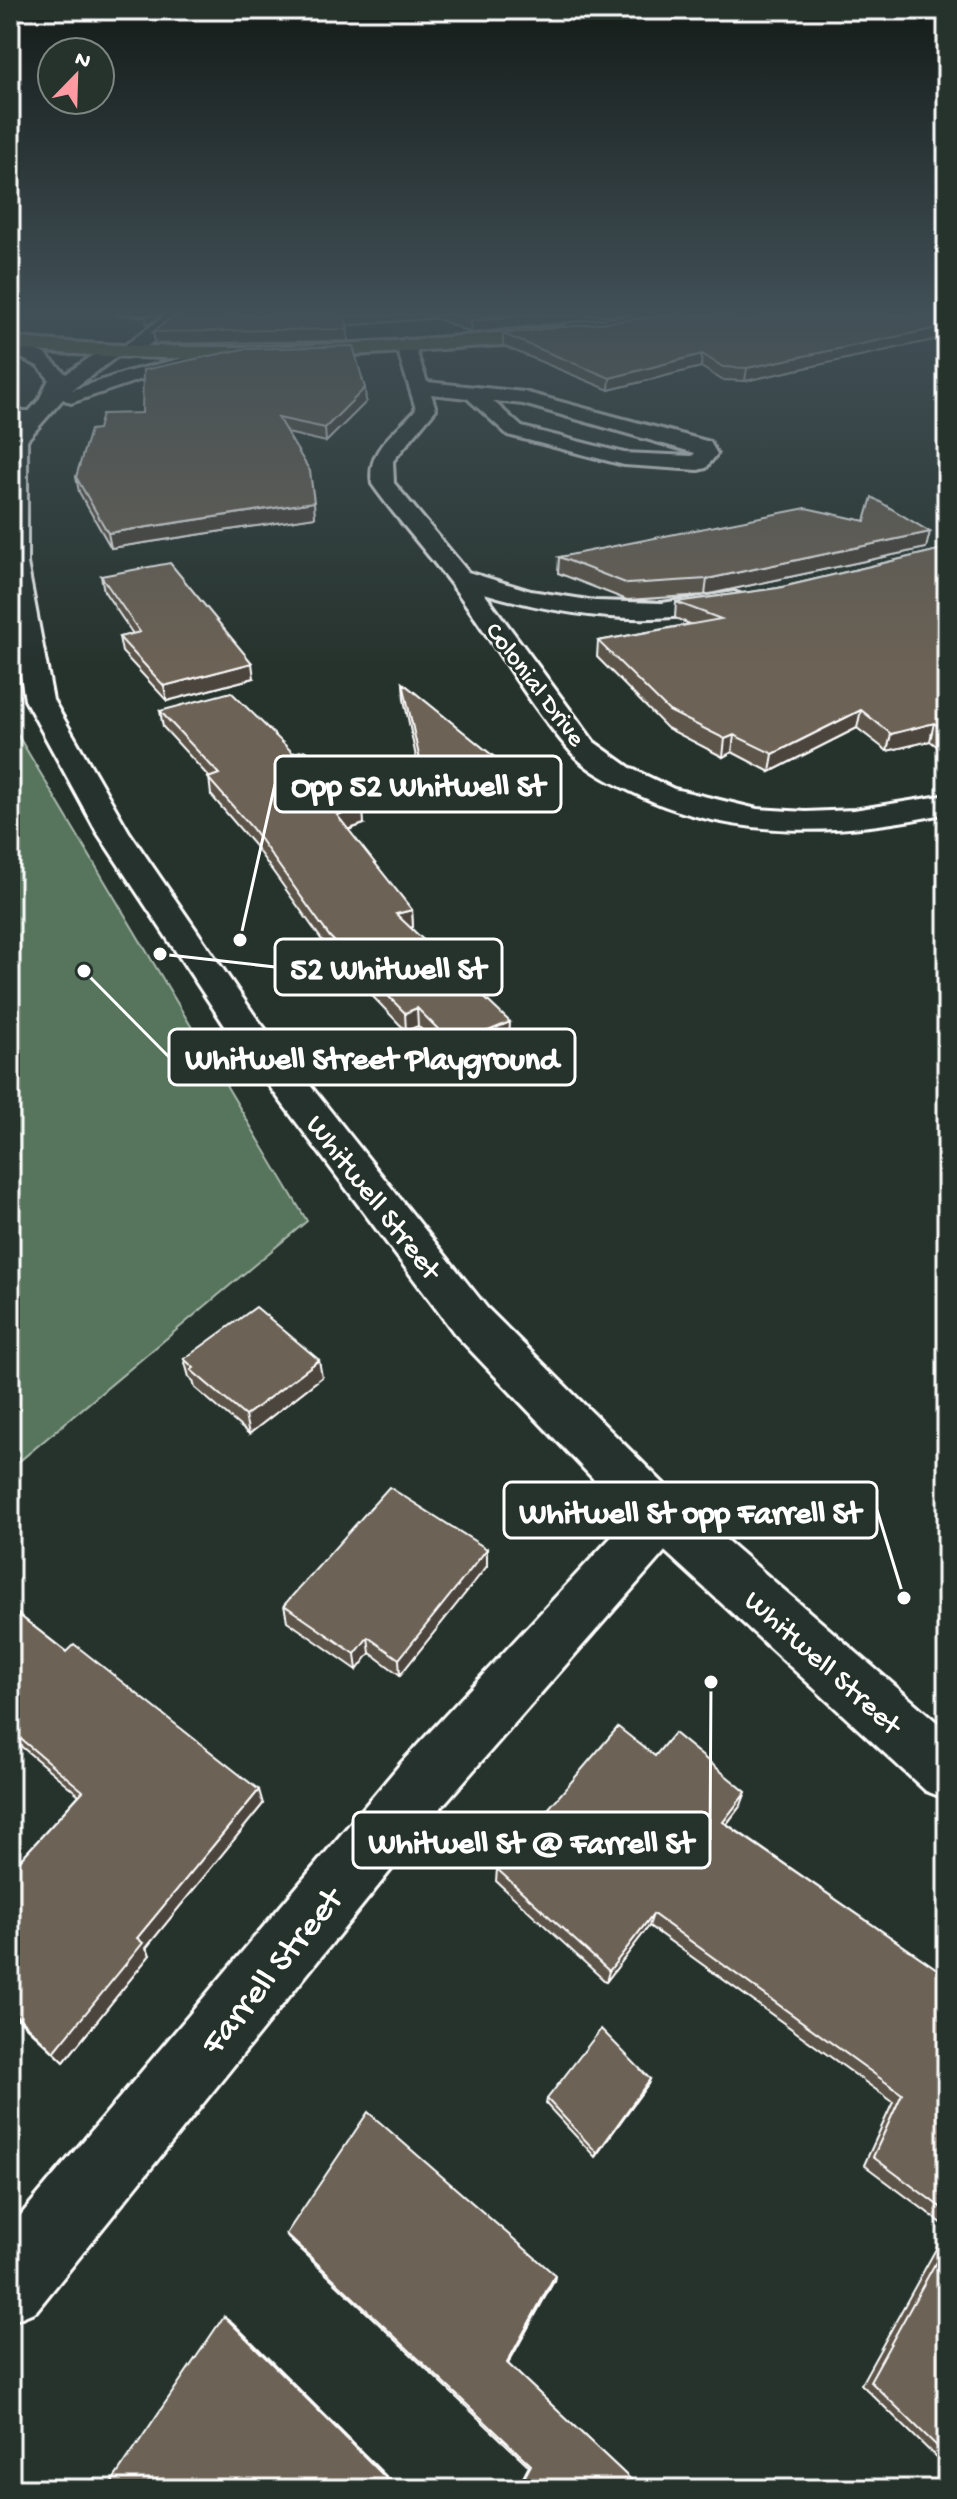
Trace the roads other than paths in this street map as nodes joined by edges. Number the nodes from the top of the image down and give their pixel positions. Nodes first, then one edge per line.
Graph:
1 (20, 432) edge
2 (405, 432) edge
3 (517, 432) edge
4 (646, 432) edge
5 (459, 577) junction
6 (764, 593) edge
7 (947, 804) edge
8 (663, 1517) junction
9 (947, 1770) edge
10 (10, 2285) edge

1 - 8 street, Whitwell Street
2 - 5 street, Colonial Drive
3 - 4 street
5 - 6 street
5 - 7 street, Colonial Drive
8 - 9 street, Whitwell Street
8 - 10 street, Farrell Street

